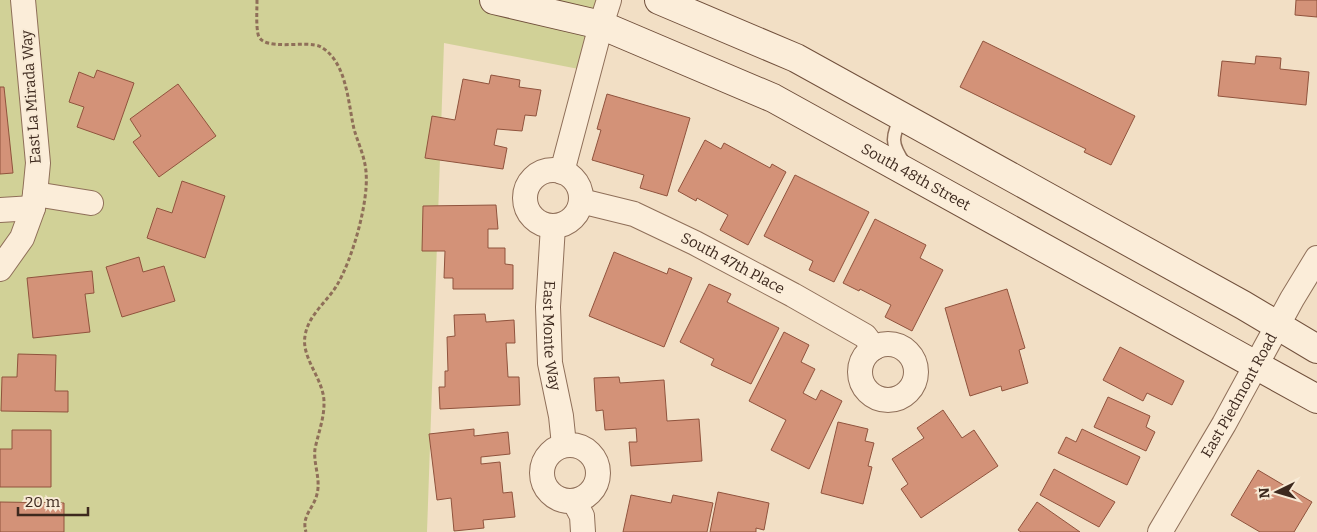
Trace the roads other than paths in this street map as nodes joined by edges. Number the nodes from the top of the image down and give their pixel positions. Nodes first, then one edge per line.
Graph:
1 (23, 0) edge
2 (494, 0) edge
3 (659, 0) edge
4 (605, 12) edge
5 (902, 115) junction
6 (562, 172) junction
7 (912, 174) junction
8 (34, 201) junction
9 (581, 201) junction
10 (91, 203) dead end
11 (0, 210) edge
12 (553, 226) junction
13 (1317, 258) edge
14 (0, 269) edge
15 (1278, 326) junction
16 (874, 348) dead end
17 (1317, 349) edge
18 (1257, 365) junction
19 (1317, 399) edge
20 (564, 445) junction
21 (574, 501) junction
22 (1164, 531) edge
23 (583, 532) edge

1 - 8 street, East La Mirada Way
2 - 4 main road, South 48th Street
3 - 5 main road
4 - 6 street
4 - 7 main road, South 48th Street
5 - 7 lane
5 - 15 main road
6 - 9 street
6 - 12 street
7 - 18 main road, South 48th Street
8 - 10 street
8 - 11 street
8 - 14 street, East La Mirada Way
9 - 12 street
9 - 16 street, South 47th Place
12 - 20 street, East Monte Way
13 - 15 street, East Piedmont Road
15 - 17 main road
15 - 18 street, East Piedmont Road
18 - 19 main road, South 48th Street
18 - 22 street, East Piedmont Road
20 - 21 street
20 - 21 street
21 - 23 street

